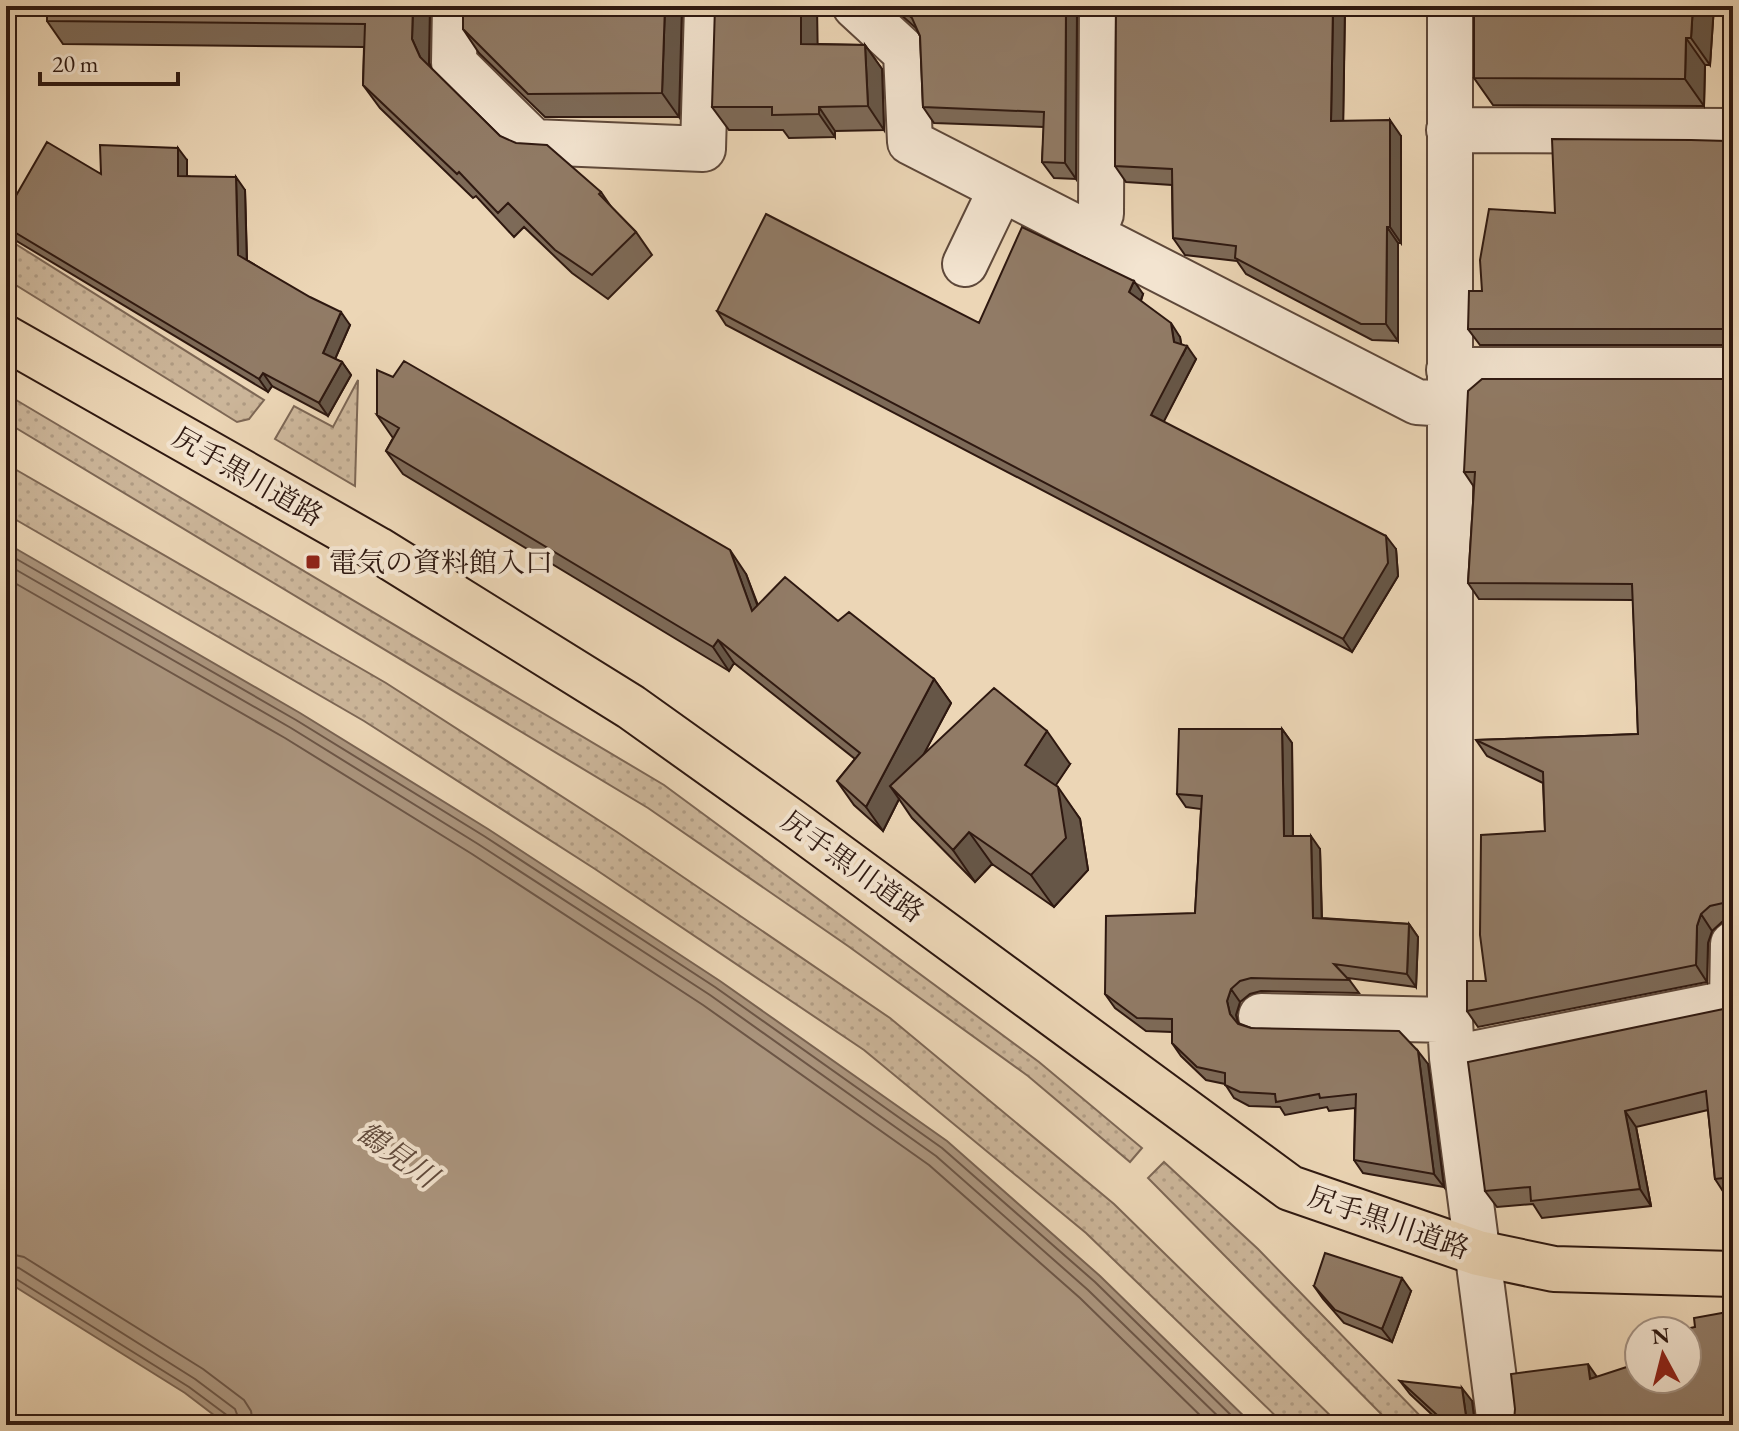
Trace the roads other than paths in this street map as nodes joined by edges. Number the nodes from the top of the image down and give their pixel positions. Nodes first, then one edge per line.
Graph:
1 (455, 6) edge
2 (707, 6) edge
3 (855, 6) edge
4 (1102, 6) edge
5 (1450, 6) edge
6 (1449, 130) junction
7 (1733, 131) edge
8 (1001, 189) junction
9 (1090, 235) junction
10 (965, 264) dead end
11 (6, 338) edge
12 (1733, 370) edge
13 (1449, 387) junction
14 (1733, 944) edge
15 (1733, 1002) edge
16 (1261, 1016) dead end
17 (1451, 1039) junction
18 (1478, 1253) junction
19 (1733, 1274) edge
20 (1500, 1425) edge

1 - 2 street
3 - 8 street
4 - 9 street
5 - 6 street
6 - 7 street
6 - 13 street
8 - 9 street
8 - 10 street
9 - 13 street
11 - 18 main road, 尻手黒川道路
12 - 13 street
13 - 17 street
14 - 15 street
15 - 17 street
16 - 17 street
17 - 18 street
18 - 19 main road, 尻手黒川道路
18 - 20 street

